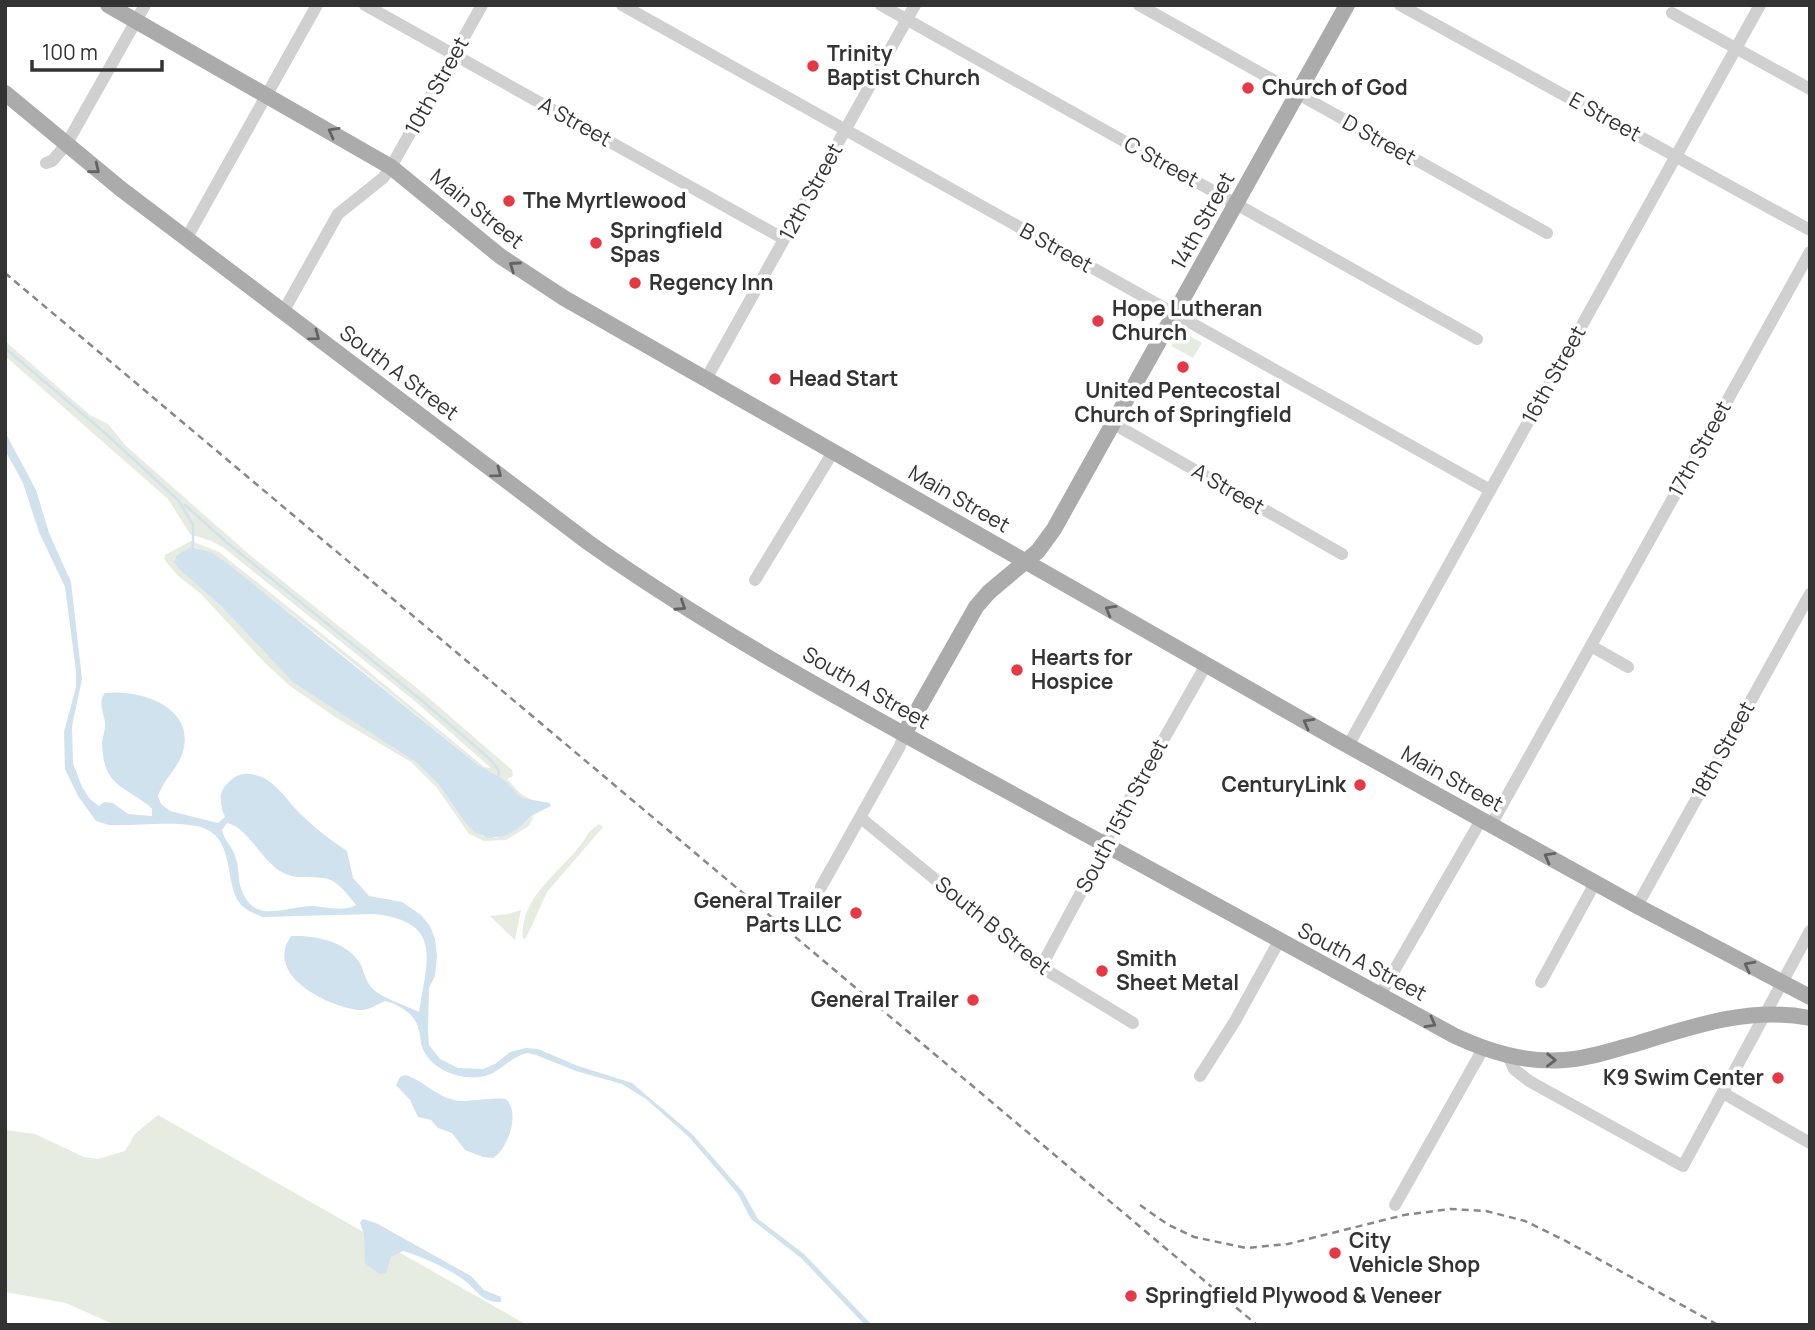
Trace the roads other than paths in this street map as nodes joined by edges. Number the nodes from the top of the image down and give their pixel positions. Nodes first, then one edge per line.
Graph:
1 (108, 5) edge
2 (145, 5) edge
3 (317, 5) edge
4 (365, 5) edge
5 (482, 5) edge
6 (622, 5) edge
7 (881, 5) edge
8 (915, 5) edge
9 (1139, 5) edge
10 (1347, 5) edge
11 (1400, 5) edge
12 (1760, 5) edge
13 (1672, 13) dead end
14 (907, 20) junction
15 (136, 21) junction
16 (1736, 48) junction
17 (454, 55) junction
18 (1810, 89) edge
19 (5, 93) edge
20 (1298, 94) junction
21 (267, 95) junction
22 (846, 130) junction
23 (66, 145) junction
24 (1676, 156) junction
25 (46, 163) dead end
26 (391, 167) junction
27 (1237, 204) junction
28 (1810, 230) edge
29 (1547, 233) dead end
30 (186, 239) junction
31 (785, 239) junction
32 (1810, 251) edge
33 (284, 312) junction
34 (1175, 314) junction
35 (1477, 339) dead end
36 (706, 379) junction
37 (1114, 424) junction
38 (832, 452) junction
39 (1490, 490) junction
40 (1342, 554) dead end
41 (1027, 562) junction
42 (755, 580) dead end
43 (1810, 594) edge
44 (1591, 646) junction
45 (1206, 665) junction
46 (1628, 667) dead end
47 (904, 734) junction
48 (1348, 746) junction
49 (860, 818) junction
50 (1486, 822) junction
51 (1104, 844) junction
52 (1595, 883) junction
53 (821, 887) dead end
54 (1637, 906) junction
55 (1810, 932) edge
56 (1279, 941) junction
57 (1041, 967) junction
58 (1541, 982) dead end
59 (1781, 984) junction
60 (1380, 995) junction
61 (1810, 997) edge
62 (1765, 1014) junction
63 (1810, 1018) edge
64 (1133, 1023) dead end
65 (1483, 1049) junction
66 (1508, 1056) junction
67 (1200, 1076) dead end
68 (1723, 1093) junction
69 (1810, 1143) edge
70 (1395, 1205) dead end

1 - 15 main road, Main Street
2 - 15 street
3 - 21 street
4 - 17 street, A Street
5 - 17 street, 10th Street
6 - 22 street, B Street
7 - 14 street, C Street
8 - 14 street, 12th Street
9 - 20 street, D Street
10 - 20 main road, 14th Street
11 - 24 street, E Street
12 - 16 street, 16th Street
13 - 16 street
14 - 22 street, 12th Street
14 - 27 street, C Street
15 - 21 main road, Main Street
15 - 23 street
16 - 18 street
16 - 24 street, 16th Street
17 - 26 street, 10th Street
17 - 31 street, A Street
19 - 23 main road, South A Street
20 - 27 main road, 14th Street
20 - 29 street, D Street
26 -> 21 main road, Main Street
21 - 30 street
22 - 31 street, 12th Street
22 - 34 street, B Street
23 - 25 street
23 -> 30 main road, South A Street
24 - 28 street, E Street
24 - 39 street, 16th Street
26 - 33 street, 10th Street
36 -> 26 main road, Main Street
27 - 34 main road, 14th Street
27 - 35 street, C Street
30 - 33 main road, South A Street
31 - 36 street, 12th Street
32 - 44 street, 17th Street
33 -> 47 main road, South A Street
34 - 37 main road, 14th Street
34 - 39 street, B Street
36 - 38 main road, Main Street
37 - 40 street, A Street
37 - 41 main road, 14th Street
38 - 41 main road, Main Street
38 - 42 street
39 - 48 street, 16th Street
45 -> 41 main road, Main Street
41 - 47 main road, 14th Street
43 - 54 street, 18th Street
44 - 46 street
44 - 50 street, 17th Street
48 -> 45 main road, Main Street
45 - 51 street, South 15th Street
47 - 49 street
47 - 51 main road, South A Street
48 - 50 main road, Main Street
49 - 53 street
49 - 57 street, South B Street
52 -> 50 main road, Main Street
50 - 60 street, 17th Street
51 - 56 main road, South A Street
51 - 57 street, South 15th Street
52 - 54 main road, Main Street
52 - 58 street
59 -> 54 main road, Main Street
55 - 59 street
56 - 60 main road, South A Street
56 - 67 street
57 - 64 street, South B Street
59 - 61 main road, Main Street
59 - 62 street
60 -> 65 main road, South A Street
62 - 63 main road, South A Street
66 -> 62 main road, South A Street
62 - 68 street
65 - 66 main road, South A Street
65 - 70 street
66 - 68 street
68 - 69 street

